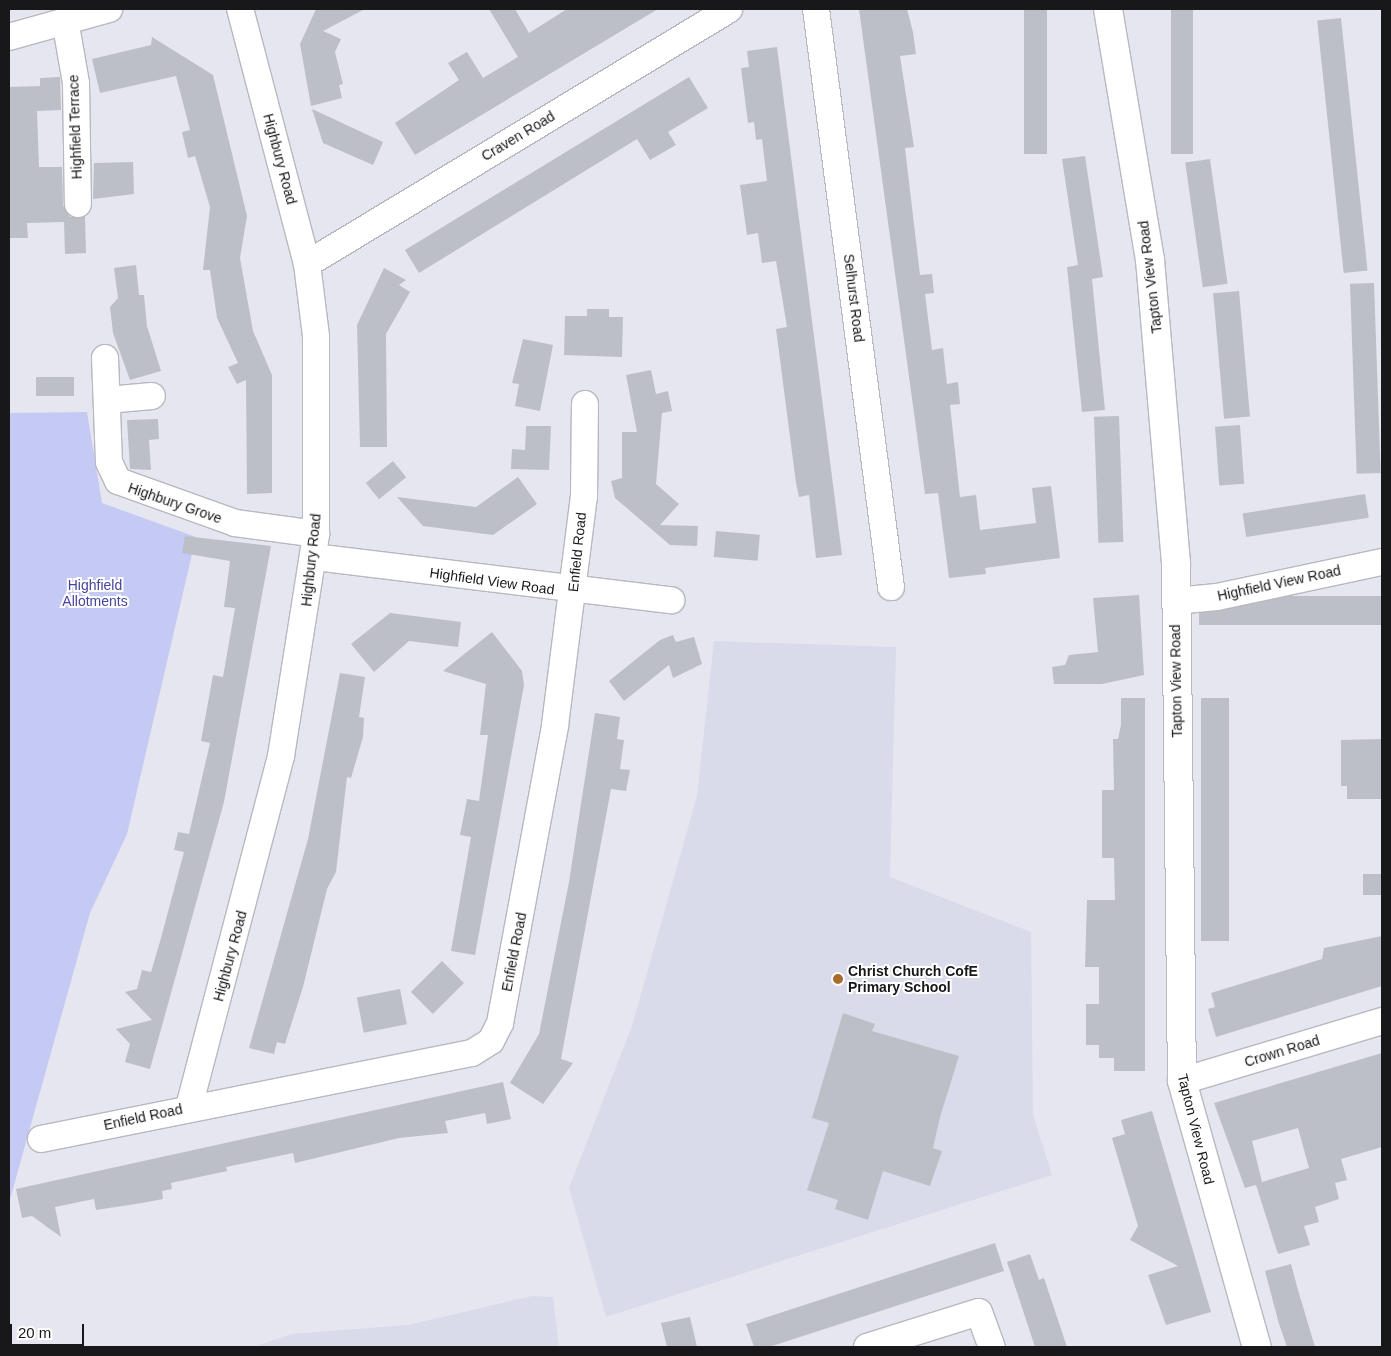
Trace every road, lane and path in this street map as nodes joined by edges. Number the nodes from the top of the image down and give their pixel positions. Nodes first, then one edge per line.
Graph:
1 (108, 9) edge
2 (240, 9) edge
3 (729, 9) edge
4 (816, 9) edge
5 (1108, 9) edge
6 (65, 20) junction
7 (9, 37) edge
8 (78, 204) dead end
9 (307, 264) junction
10 (105, 358) dead end
11 (152, 396) dead end
12 (107, 400) junction
13 (585, 404) dead end
14 (315, 546) junction
15 (1382, 562) edge
16 (891, 586) dead end
17 (573, 592) junction
18 (671, 600) dead end
19 (1175, 601) junction
20 (1382, 1021) edge
21 (1182, 1081) junction
22 (189, 1106) junction
23 (41, 1139) dead end
24 (867, 1347) edge
25 (992, 1347) edge
26 (1257, 1347) edge

1 - 6 street
2 - 9 street, Highbury Road
3 - 9 street, Craven Road
4 - 16 street, Selhurst Road
5 - 19 street, Tapton View Road
6 - 7 street
6 - 8 street, Highfield Terrace
9 - 14 street, Highbury Road
10 - 12 street, Highbury Grove
11 - 12 street
12 - 14 street, Highbury Grove
13 - 17 street, Enfield Road
14 - 17 street, Highfield View Road
14 - 22 street, Highbury Road
15 - 19 street, Highfield View Road
17 - 18 street, Highfield View Road
17 - 22 street, Enfield Road
19 - 21 street, Tapton View Road
20 - 21 street, Crown Road
21 - 26 street, Tapton View Road
22 - 23 street, Enfield Road
24 - 25 street

